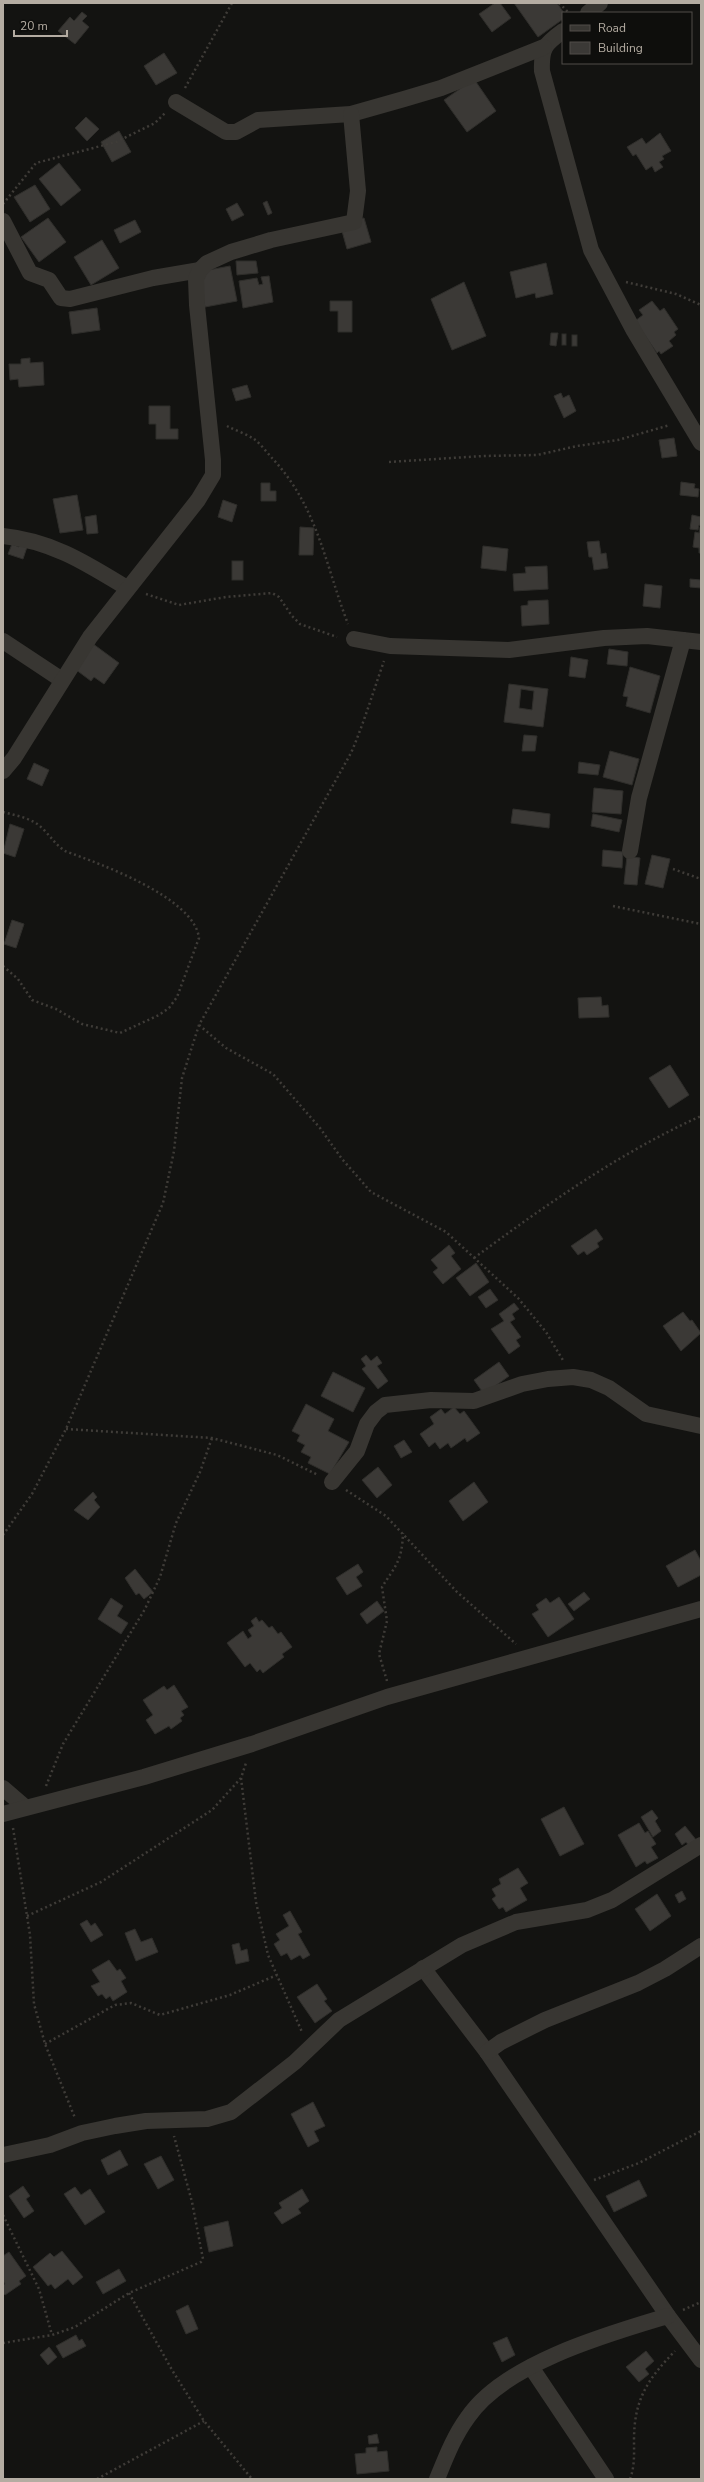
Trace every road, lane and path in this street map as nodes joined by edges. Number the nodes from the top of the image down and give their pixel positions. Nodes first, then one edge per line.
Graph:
1 (232, 3) edge
2 (559, 3) edge
3 (600, 3) edge
4 (568, 12) edge
5 (589, 12) edge
6 (562, 32) edge
7 (544, 47) junction
8 (176, 102) junction
9 (351, 114) junction
10 (3, 205) edge
11 (3, 221) edge
12 (200, 270) junction
13 (604, 277) junction
14 (701, 305) edge
15 (210, 418) junction
16 (688, 421) junction
17 (701, 443) edge
18 (389, 462) dead end
19 (3, 536) edge
20 (127, 588) junction
21 (3, 640) edge
22 (354, 640) junction
23 (683, 640) junction
24 (701, 642) edge
25 (390, 646) junction
26 (62, 680) junction
27 (3, 771) edge
28 (3, 812) edge
29 (630, 851) dead end
30 (673, 869) dead end
31 (701, 879) edge
32 (613, 906) dead end
33 (701, 924) edge
34 (3, 966) edge
35 (199, 1025) junction
36 (701, 1116) edge
37 (474, 1258) junction
38 (573, 1377) junction
39 (701, 1426) edge
40 (66, 1429) junction
41 (212, 1438) junction
42 (332, 1482) junction
43 (403, 1533) junction
44 (3, 1535) edge
45 (701, 1609) edge
46 (530, 1657) junction
47 (387, 1697) junction
48 (252, 1744) junction
49 (241, 1778) junction
50 (3, 1788) edge
51 (19, 1809) edge
52 (701, 1845) edge
53 (27, 1916) junction
54 (698, 1954) edge
55 (423, 1968) junction
56 (277, 1975) junction
57 (44, 2044) junction
58 (309, 2049) junction
59 (487, 2052) junction
60 (170, 2122) junction
61 (701, 2131) edge
62 (82, 2133) junction
63 (3, 2156) edge
64 (580, 2186) junction
65 (3, 2215) edge
66 (129, 2293) junction
67 (668, 2316) junction
68 (52, 2335) junction
69 (686, 2340) junction
70 (3, 2343) edge
71 (701, 2360) edge
72 (531, 2367) junction
73 (204, 2421) junction
74 (97, 2479) edge
75 (252, 2479) edge
76 (437, 2479) edge
77 (606, 2479) edge
78 (630, 2479) edge

1 - 8 path
2 - 4 path
3 - 5 street
6 - 7 street
7 - 9 street
7 - 13 street
8 - 9 street
8 - 10 path
9 - 12 street
11 - 12 street
12 - 15 street
13 - 14 path
13 - 16 street
15 - 20 street
15 - 22 path
16 - 17 street
16 - 18 path
19 - 20 street
20 - 22 path
20 - 26 street
21 - 26 street
22 - 25 street
23 - 24 street
23 - 25 street
23 - 29 street
25 - 35 path
26 - 27 street
28 - 34 path
30 - 31 path
32 - 33 path
35 - 37 path
35 - 40 path
36 - 37 path
37 - 38 path
38 - 39 street
38 - 42 street
40 - 41 path
40 - 44 path
41 - 42 path
41 - 51 path
42 - 43 path
43 - 46 path
43 - 47 path
45 - 46 street
46 - 47 street
47 - 48 street
48 - 49 path
48 - 51 street
49 - 53 path
49 - 56 path
50 - 51 street
51 - 53 path
52 - 55 street
53 - 57 path
54 - 59 street
55 - 58 street
55 - 59 street
56 - 57 path
56 - 58 path
57 - 62 path
58 - 60 street
59 - 64 street
60 - 62 street
60 - 66 path
61 - 64 path
62 - 63 street
64 - 67 street
65 - 68 path
66 - 68 path
66 - 73 path
67 - 69 street
67 - 72 street
68 - 70 path
69 - 71 street
69 - 78 path
72 - 76 street
72 - 77 street
73 - 74 path
73 - 75 path

